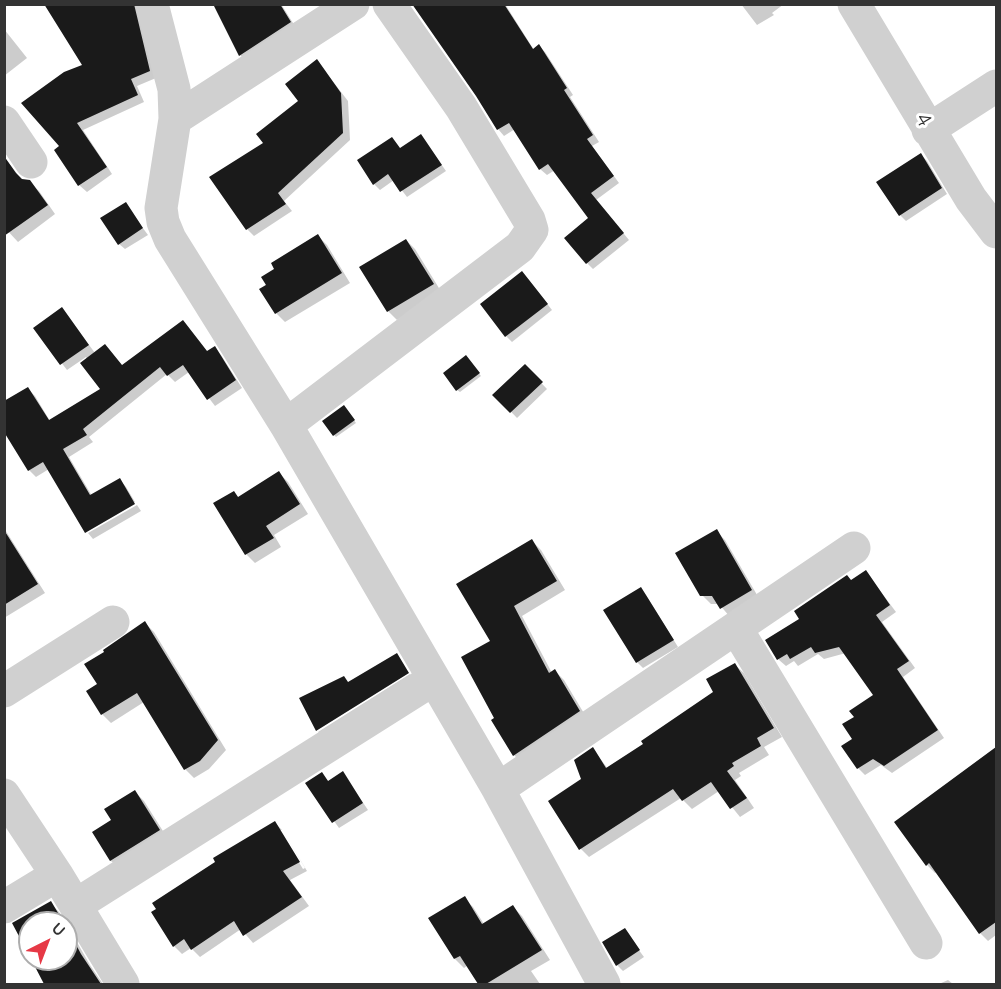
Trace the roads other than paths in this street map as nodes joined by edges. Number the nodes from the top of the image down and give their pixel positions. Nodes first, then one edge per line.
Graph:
1 (152, 4) edge
2 (353, 4) edge
3 (389, 4) edge
4 (854, 4) edge
5 (996, 86) edge
6 (176, 119) junction
7 (4, 122) edge
8 (928, 130) junction
9 (31, 162) dead end
10 (996, 232) edge
11 (286, 425) junction
12 (854, 548) dead end
13 (112, 622) dead end
14 (736, 628) junction
15 (434, 679) junction
16 (4, 691) edge
17 (498, 789) junction
18 (4, 795) edge
19 (57, 875) junction
20 (76, 905) junction
21 (4, 907) edge
22 (926, 943) dead end
23 (123, 984) edge
24 (604, 984) edge

1 - 6 street
2 - 6 street
3 - 11 street
4 - 8 street, 4
5 - 8 street
6 - 11 street
7 - 9 street
8 - 10 street, 4
11 - 15 street
12 - 14 street
13 - 16 street
14 - 17 street
14 - 22 street
15 - 17 street
15 - 20 street
17 - 24 street
18 - 19 street
19 - 20 street
19 - 21 street
20 - 23 street

